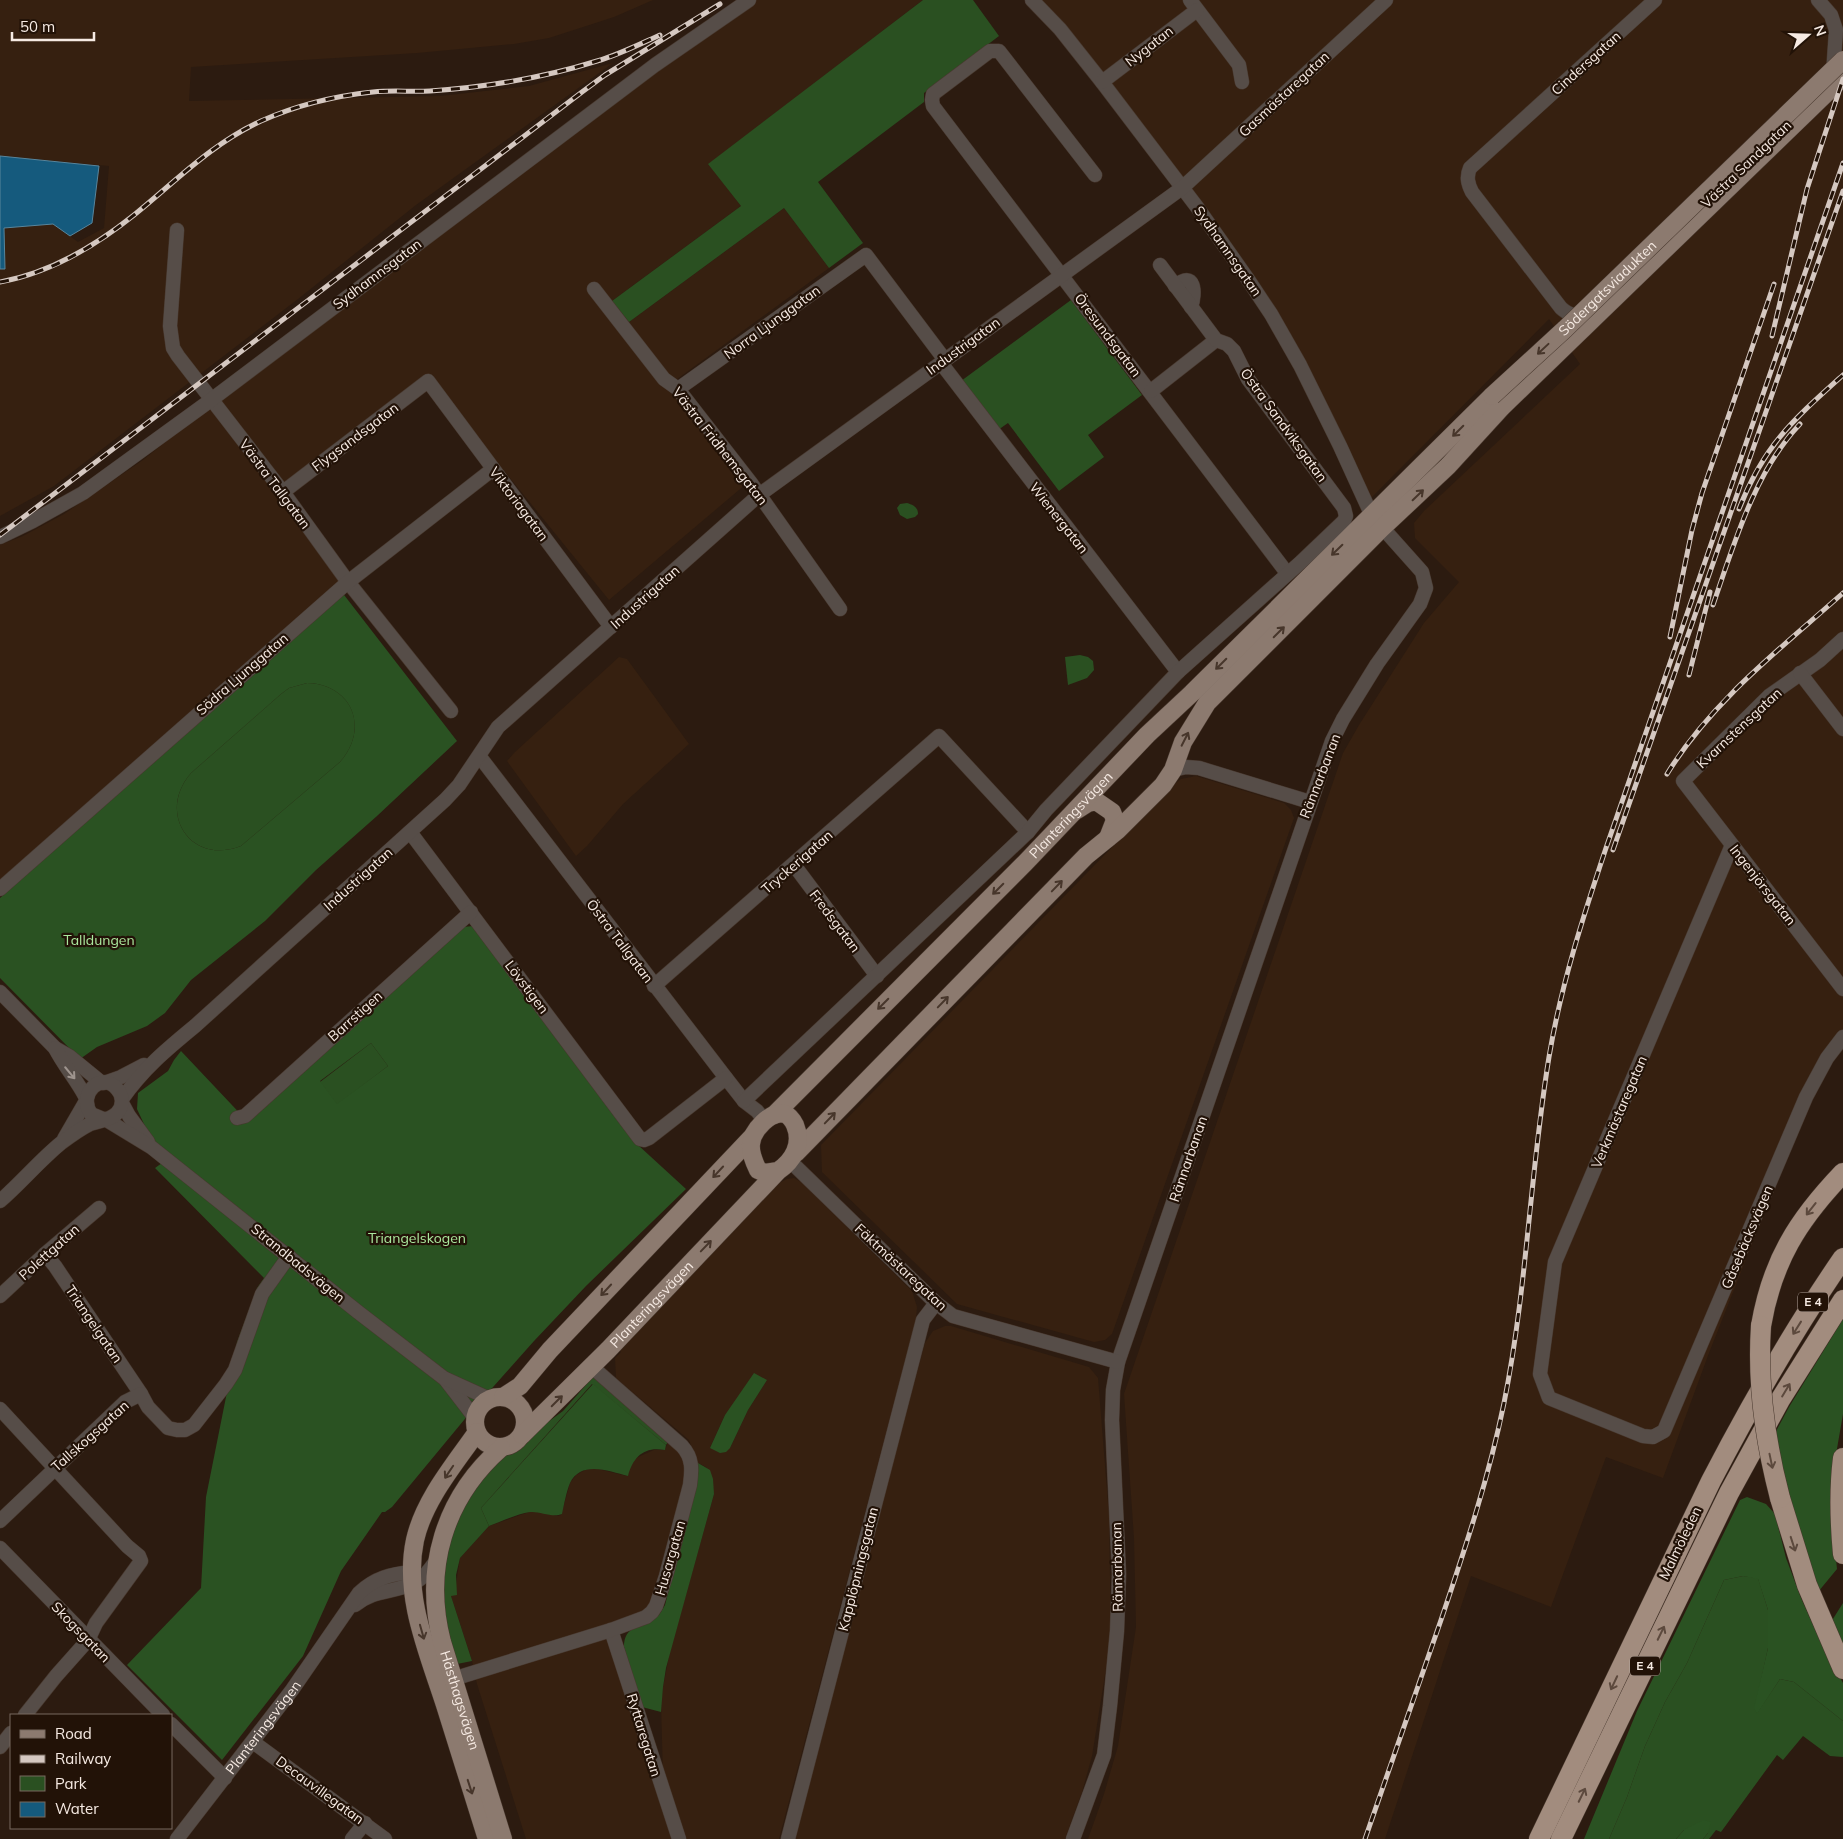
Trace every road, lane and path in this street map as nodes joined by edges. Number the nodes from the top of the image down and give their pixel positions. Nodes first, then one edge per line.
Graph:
1 (748, 0) edge
2 (1032, 0) edge
3 (1386, 0) edge
4 (1655, 0) edge
5 (1818, 0) edge
6 (1193, 5) edge
7 (1843, 60) edge
8 (1843, 77) edge
9 (1102, 82) junction
10 (1242, 82) dead end
11 (1095, 175) dead end
12 (1182, 188) junction
13 (177, 230) dead end
14 (866, 255) joint
15 (1160, 265) dead end
16 (1062, 274) junction
17 (594, 289) dead end
18 (1599, 307) joint
19 (1216, 340) junction
20 (943, 361) junction
21 (428, 381) joint
22 (678, 389) junction
23 (1151, 391) junction
24 (211, 400) junction
25 (1497, 402) junction
26 (493, 469) junction
27 (283, 492) junction
28 (759, 495) junction
29 (1346, 516) joint
30 (1377, 522) junction
31 (0, 537) edge
32 (1287, 573) junction
33 (348, 582) junction
34 (840, 608) dead end
35 (611, 627) junction
36 (1843, 640) edge
37 (1178, 672) junction
38 (1800, 673) junction
39 (451, 711) dead end
40 (1843, 729) edge
41 (480, 757) junction
42 (1173, 770) junction
43 (1683, 781) joint
44 (1310, 802) junction
45 (1072, 814) junction
46 (410, 832) junction
47 (1028, 832) junction
48 (1108, 838) junction
49 (1732, 845) junction
50 (794, 866) junction
51 (0, 889) edge
52 (471, 912) junction
53 (877, 976) junction
54 (654, 986) junction
55 (1843, 989) edge
56 (0, 992) edge
57 (1843, 1037) edge
58 (55, 1048) junction
59 (156, 1058) junction
60 (726, 1078) junction
61 (103, 1083) junction
62 (86, 1100) junction
63 (122, 1101) junction
64 (744, 1101) junction
65 (237, 1118) dead end
66 (769, 1118) junction
67 (104, 1119) junction
68 (752, 1137) junction
69 (60, 1144) junction
70 (152, 1147) junction
71 (788, 1162) junction
72 (1843, 1172) edge
73 (0, 1202) edge
74 (99, 1208) dead end
75 (45, 1254) junction
76 (289, 1256) junction
77 (1843, 1258) edge
78 (0, 1296) edge
79 (1843, 1300) edge
80 (936, 1304) junction
81 (1118, 1362) junction
82 (591, 1366) junction
83 (445, 1378) junction
84 (140, 1394) junction
85 (496, 1398) junction
86 (0, 1409) edge
87 (476, 1425) junction
88 (522, 1435) junction
89 (1653, 1437) joint
90 (500, 1448) junction
91 (1843, 1458) edge
92 (54, 1468) junction
93 (0, 1521) edge
94 (0, 1548) edge
95 (1843, 1554) edge
96 (438, 1558) junction
97 (414, 1579) junction
98 (436, 1610) junction
99 (611, 1630) junction
100 (88, 1640) junction
101 (1843, 1669) edge
102 (453, 1679) junction
103 (26, 1714) edge
104 (162, 1714) edge
105 (172, 1725) edge
106 (10, 1733) edge
107 (254, 1742) junction
108 (0, 1747) edge
109 (225, 1778) junction
110 (365, 1823) junction
111 (177, 1839) edge
112 (352, 1839) edge
113 (385, 1839) edge
114 (487, 1839) edge
115 (503, 1839) edge
116 (679, 1839) edge
117 (788, 1839) edge
118 (1073, 1839) edge
119 (1539, 1839) edge
120 (1561, 1839) edge

1 - 24 street, Sydhamnsgatan
2 - 9 street, Sydhamnsgatan
3 - 12 street, Gasmästaregatan
4 - 18 street, Cindersgatan
5 - 18 street, Västra Sandgatan
6 - 9 street, Nygatan
6 - 10 street, Nygatan
7 -> 25 main road, Södergatsviadukten, bridge
8 - 25 main road, Södergatsviadukten
9 - 12 street, Sydhamnsgatan
11 - 16 street, Öresundsgatan
12 - 16 street, Industrigatan
12 - 30 street, Sydhamnsgatan
13 - 24 street, Västra Tallgatan
14 - 20 street, Wienergatan
14 - 22 street, Norra Ljunggatan
15 - 19 street, Östra Sandviksgatan
16 - 20 street, Industrigatan
16 - 23 street, Öresundsgatan
17 - 22 street, Västra Fridhemsgatan
19 - 23 street
19 - 29 street, Östra Sandviksgatan
20 - 28 street, Industrigatan
20 - 37 street, Wienergatan
21 - 26 street, Viktoriagatan
21 - 27 street, Flygsandsgatan
22 - 28 street, Västra Fridhemsgatan
23 - 32 street, Öresundsgatan
24 - 27 street, Västra Tallgatan
24 - 31 street, Sydhamnsgatan
25 - 30 main road, Södergatsviadukten
26 - 33 street, Södra Ljunggatan
26 - 35 street, Viktoriagatan
27 - 33 street, Västra Tallgatan
28 - 34 street, Västra Fridhemsgatan
28 - 35 street, Industrigatan
29 - 32 street, Planteringsvägen
42 -> 30 main road, Planteringsvägen
30 - 44 street, Rännarbanan
30 -> 45 main road, Planteringsvägen
32 - 37 street, Planteringsvägen
33 - 39 street, Västra Tallgatan
33 - 51 street, Södra Ljunggatan
35 - 41 street, Industrigatan
36 - 38 street, Kvarnstensgatan
37 - 47 street, Planteringsvägen
38 - 40 street
38 - 43 street, Kvarnstensgatan
41 - 46 street, Industrigatan
41 - 54 street, Östra Tallgatan
42 - 44 street
42 - 48 main road, Planteringsvägen
43 - 49 street, Ingenjörsgatan
44 - 81 street, Rännarbanan
45 - 48 main road
45 -> 66 main road, Planteringsvägen
46 - 52 street, Lövstigen
46 - 59 street, Industrigatan
47 - 50 street, Tryckerigatan
47 - 53 street, Planteringsvägen
71 -> 48 main road, Planteringsvägen
49 - 55 street, Ingenjörsgatan
49 - 89 street, Verkmästaregatan
50 - 53 street, Fredsgatan
50 - 54 street, Tryckerigatan
52 - 60 street, Lövstigen
52 - 65 street, Barrstigen
53 - 64 street, Planteringsvägen
54 - 60 street, Östra Tallgatan
56 - 58 street, Strandbadsvägen
57 - 89 street, Gåsebäcksvägen
58 - 61 street, Strandbadsvägen
58 -> 62 street, Strandbadsvägen
59 - 61 street, Industrigatan
59 - 63 street, Industrigatan
60 - 64 street, Östra Tallgatan
61 - 62 street
61 - 63 street, Strandbadsvägen
62 - 67 street, Strandbadsvägen
62 - 69 street
63 - 67 street
63 - 70 street, Strandbadsvägen
64 - 66 street, Östra Tallgatan
66 - 68 main road
66 - 71 main road
67 - 69 street
67 - 70 street, Strandbadsvägen
68 - 71 main road
68 -> 85 main road
69 - 73 street
70 - 76 street, Strandbadsvägen
71 - 80 street, Fäktmästaregatan
82 -> 71 main road, Planteringsvägen
72 -> 101 highway, bridge
74 - 75 street, Polettgatan
75 - 78 street, Polettgatan
75 - 84 street, Triangelgatan
76 - 83 street, Strandbadsvägen
76 - 84 street, Tallskogsgatan
77 -> 119 highway, Malmöleden / E 4
120 -> 79 highway, Malmöleden / E 4
80 - 81 street, Fäktmästaregatan
80 - 117 street, Kapplöpningsgatan
81 - 118 street, Rännarbanan
88 -> 82 main road, Planteringsvägen
82 - 99 street, Husargatan
83 - 85 street, Strandbadsvägen
83 - 87 street, Strandbadsvägen
84 - 92 street, Tallskogsgatan
85 - 87 main road
85 - 88 main road
86 - 92 street
87 - 90 main road
87 -> 97 main road
88 - 90 main road
90 - 96 main road
91 - 95 highway
92 - 93 street, Tallskogsgatan
92 - 100 street
94 - 100 street, Skogsgatan
96 - 97 street
96 - 98 main road, Hästhagsvägen
97 - 98 main road
97 - 107 street, Planteringsvägen
97 -> 114 main road, Hästhagsvägen
98 - 102 main road, Hästhagsvägen
99 - 102 street, Husargatan
99 - 116 street, Ryttaregatan
100 - 103 street
100 - 104 street, Skogsgatan
102 - 115 main road, Hästhagsvägen
105 - 109 street
106 - 108 street
107 - 109 street, Planteringsvägen
107 - 110 street, Decauvillegatan
109 - 111 street, Planteringsvägen
110 - 112 street
110 - 113 street, Decauvillegatan

